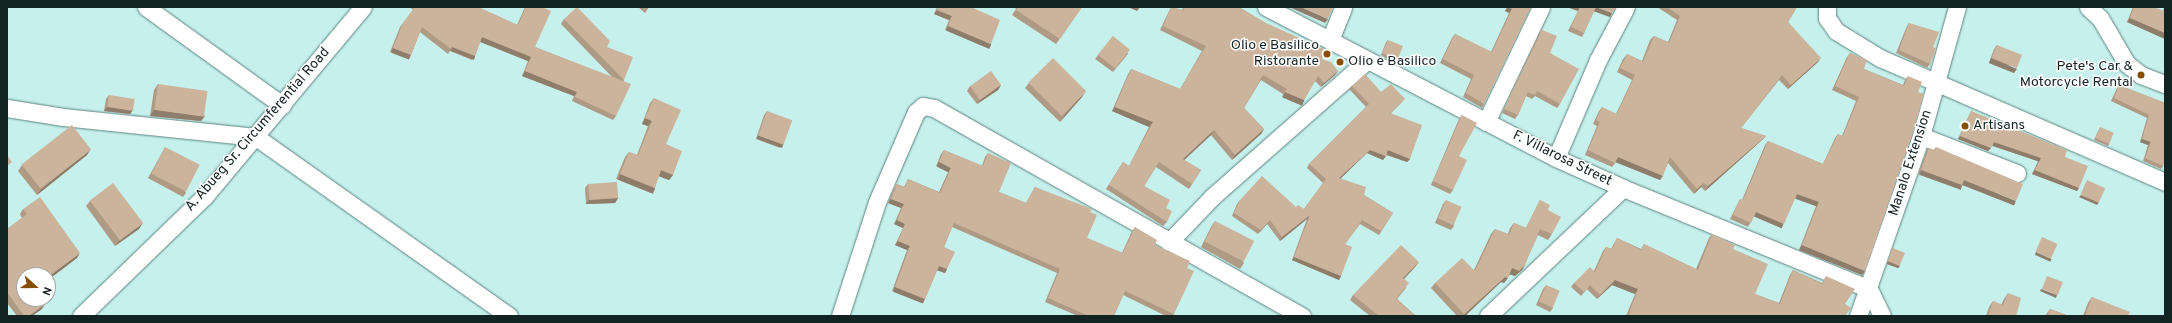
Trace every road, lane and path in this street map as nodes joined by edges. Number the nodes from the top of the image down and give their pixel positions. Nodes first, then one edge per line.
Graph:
1 (146, 7) edge
2 (363, 7) edge
3 (1266, 7) edge
4 (1343, 7) edge
5 (1541, 7) edge
6 (1626, 7) edge
7 (1827, 7) edge
8 (1957, 7) edge
9 (2088, 7) edge
10 (1330, 40) junction
11 (1366, 61) junction
12 (1935, 84) junction
13 (2165, 84) edge
14 (282, 105) junction
15 (7, 108) edge
16 (1486, 122) junction
17 (1921, 136) junction
18 (256, 137) junction
19 (1556, 158) junction
20 (2017, 173) dead end
21 (2165, 182) edge
22 (1623, 188) junction
23 (1169, 242) junction
24 (1869, 289) junction
25 (81, 316) edge
26 (509, 316) edge
27 (840, 316) edge
28 (1302, 316) edge
29 (1488, 316) edge
30 (1858, 316) edge
31 (1882, 316) edge

1 - 14 street
2 - 14 street, A. Abueg Sr. Circumferential Road
3 - 10 street, F. Villarosa Street
4 - 10 street
5 - 16 street
6 - 19 street
7 - 12 street
8 - 12 street, Manalo Extension
9 - 13 street
10 - 11 street, F. Villarosa Street
11 - 16 street, F. Villarosa Street
11 - 23 street
12 - 17 street, Manalo Extension
12 - 21 street
14 - 18 street, A. Abueg Sr. Circumferential Road
15 - 18 street
16 - 19 street, F. Villarosa Street
17 - 20 street
17 - 24 street, Manalo Extension
18 - 25 street, A. Abueg Sr. Circumferential Road
18 - 26 street
19 - 22 street, F. Villarosa Street
22 - 24 street, F. Villarosa Street
22 - 29 street
23 - 27 street
23 - 28 street
24 - 30 street, Manalo Extension
24 - 31 street

